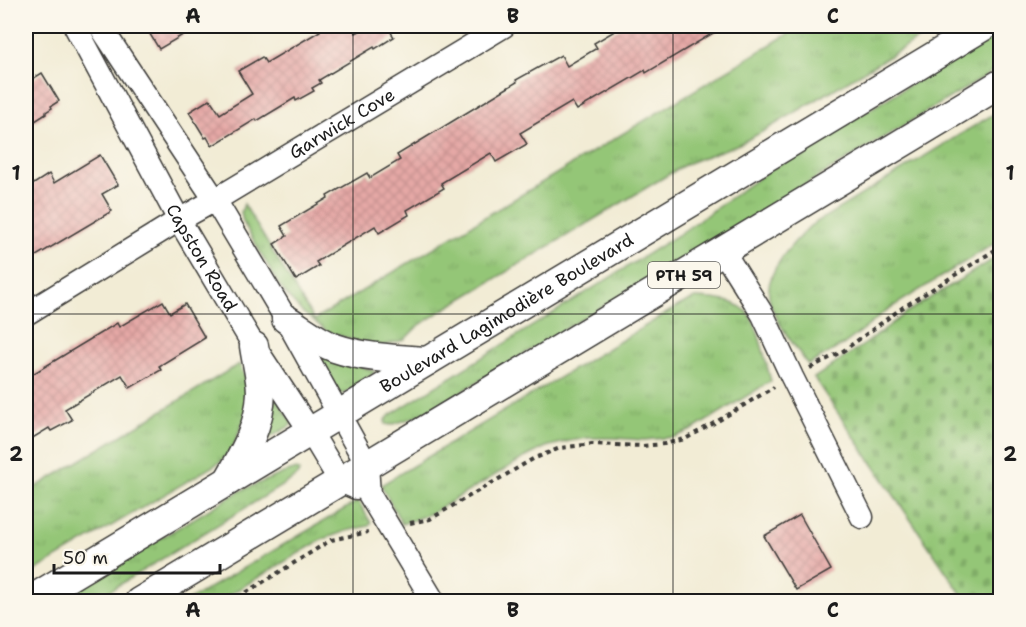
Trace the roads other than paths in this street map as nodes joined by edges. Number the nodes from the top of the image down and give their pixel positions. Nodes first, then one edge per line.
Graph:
1 (75, 26) edge
2 (100, 26) edge
3 (504, 26) edge
4 (984, 26) edge
5 (1000, 84) edge
6 (215, 200) junction
7 (179, 220) junction
8 (723, 251) junction
9 (26, 314) edge
10 (286, 318) junction
11 (254, 346) junction
12 (427, 361) junction
13 (339, 414) junction
14 (310, 431) junction
15 (368, 465) junction
16 (340, 481) junction
17 (227, 482) junction
18 (369, 494) junction
19 (862, 517) dead end
20 (27, 602) edge
21 (139, 602) edge
22 (434, 602) edge

1 - 7 street, Capston Road
2 - 6 street
3 - 6 street, Garwick Cove
4 - 12 main road, Boulevard Lagimodière Boulevard
5 - 8 main road, PTH 59
6 - 7 street, Garwick Cove
6 - 10 street
7 - 9 street, Garwick Cove
7 - 11 street, Capston Road
8 - 15 main road, PTH 59
8 - 19 street
10 - 12 main road
10 - 13 street
11 - 14 street, Capston Road
11 - 17 main road
12 - 13 main road, Boulevard Lagimodière Boulevard
13 - 14 main road, Boulevard Lagimodière Boulevard
13 - 15 street
14 - 16 street, Capston Road
14 - 17 main road, Boulevard Lagimodière Boulevard
15 - 16 main road, PTH 59
15 - 18 street
16 - 18 street
16 - 21 main road, PTH 59
17 - 20 main road, Boulevard Lagimodière Boulevard
18 - 22 street

